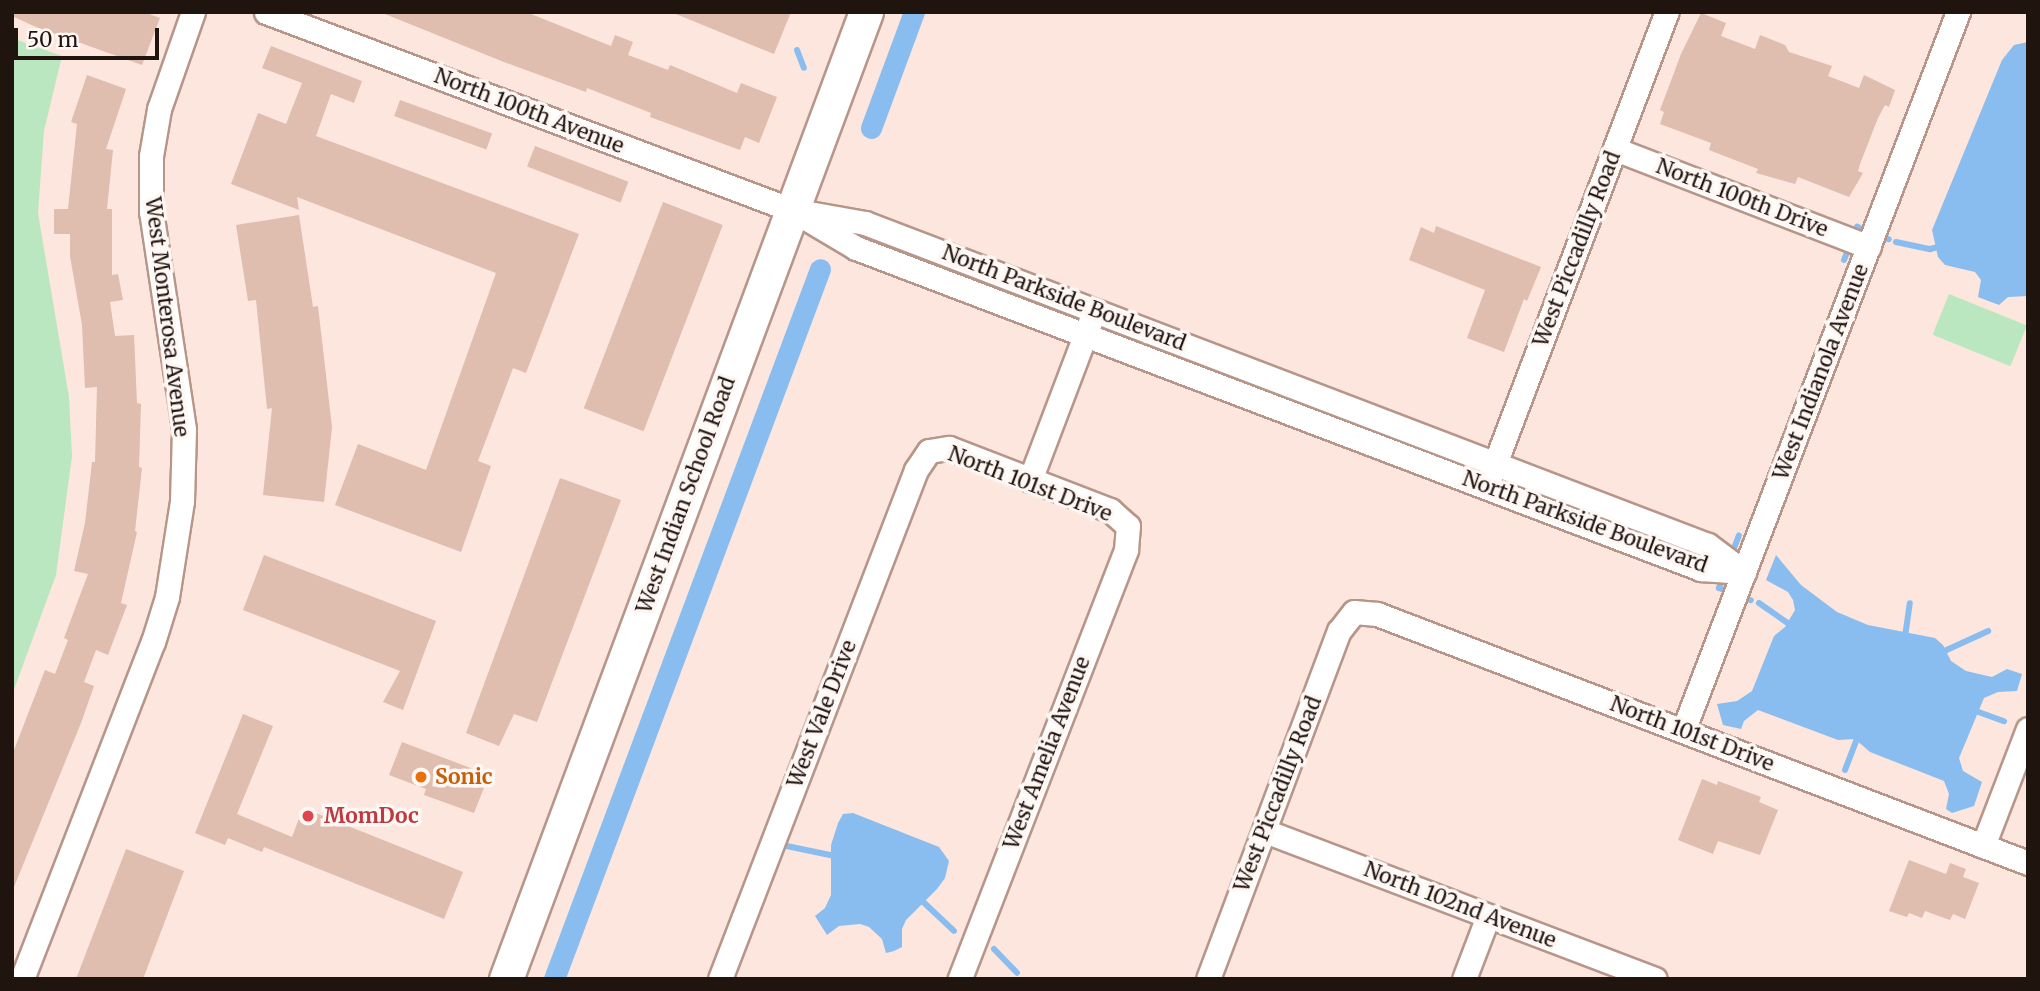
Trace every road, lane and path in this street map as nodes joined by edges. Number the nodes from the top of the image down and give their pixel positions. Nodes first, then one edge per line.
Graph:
1 (193, 12) edge
2 (265, 12) edge
3 (866, 12) edge
4 (1667, 12) edge
5 (1958, 12) edge
6 (1615, 149) junction
7 (792, 210) junction
8 (1869, 247) junction
9 (1095, 309) junction
10 (1086, 334) junction
11 (929, 452) joint
12 (1496, 463) junction
13 (1030, 480) junction
14 (1487, 486) junction
15 (1128, 526) joint
16 (1744, 572) junction
17 (1354, 612) joint
18 (2028, 729) edge
19 (1683, 731) junction
20 (1265, 831) junction
21 (1983, 846) junction
22 (2028, 863) edge
23 (1488, 916) junction
24 (22, 979) edge
25 (506, 979) edge
26 (720, 979) edge
27 (961, 979) edge
28 (1208, 979) edge
29 (1464, 979) edge
30 (1655, 979) edge

1 - 24 street, West Monterosa Avenue
2 - 7 street, North 100th Avenue
3 - 7 main road, West Indian School Road
4 - 6 street, West Piccadilly Road
5 - 8 street, West Indianola Avenue
6 - 8 street, North 100th Drive
6 - 12 street, West Piccadilly Road
7 - 9 street, North Parkside Boulevard
7 - 10 street, North Parkside Boulevard
7 - 25 main road, West Indian School Road
8 - 16 street, West Indianola Avenue
9 - 10 street
9 - 12 street, North Parkside Boulevard
10 - 13 street
10 - 14 street, North Parkside Boulevard
11 - 13 street, North 101st Drive
11 - 26 street, West Vale Drive
12 - 14 street, West Piccadilly Road
12 - 16 street, North Parkside Boulevard
13 - 15 street, North 101st Drive
14 - 16 street, North Parkside Boulevard
15 - 27 street, West Amelia Avenue
16 - 19 street, West Indianola Avenue
17 - 19 street, North 101st Drive
17 - 20 street, West Piccadilly Road
18 - 21 street
19 - 21 street, North 101st Drive
20 - 23 street, North 102nd Avenue
20 - 28 street, West Piccadilly Road
21 - 22 street, North 101st Drive
23 - 29 street
23 - 30 street, North 102nd Avenue

